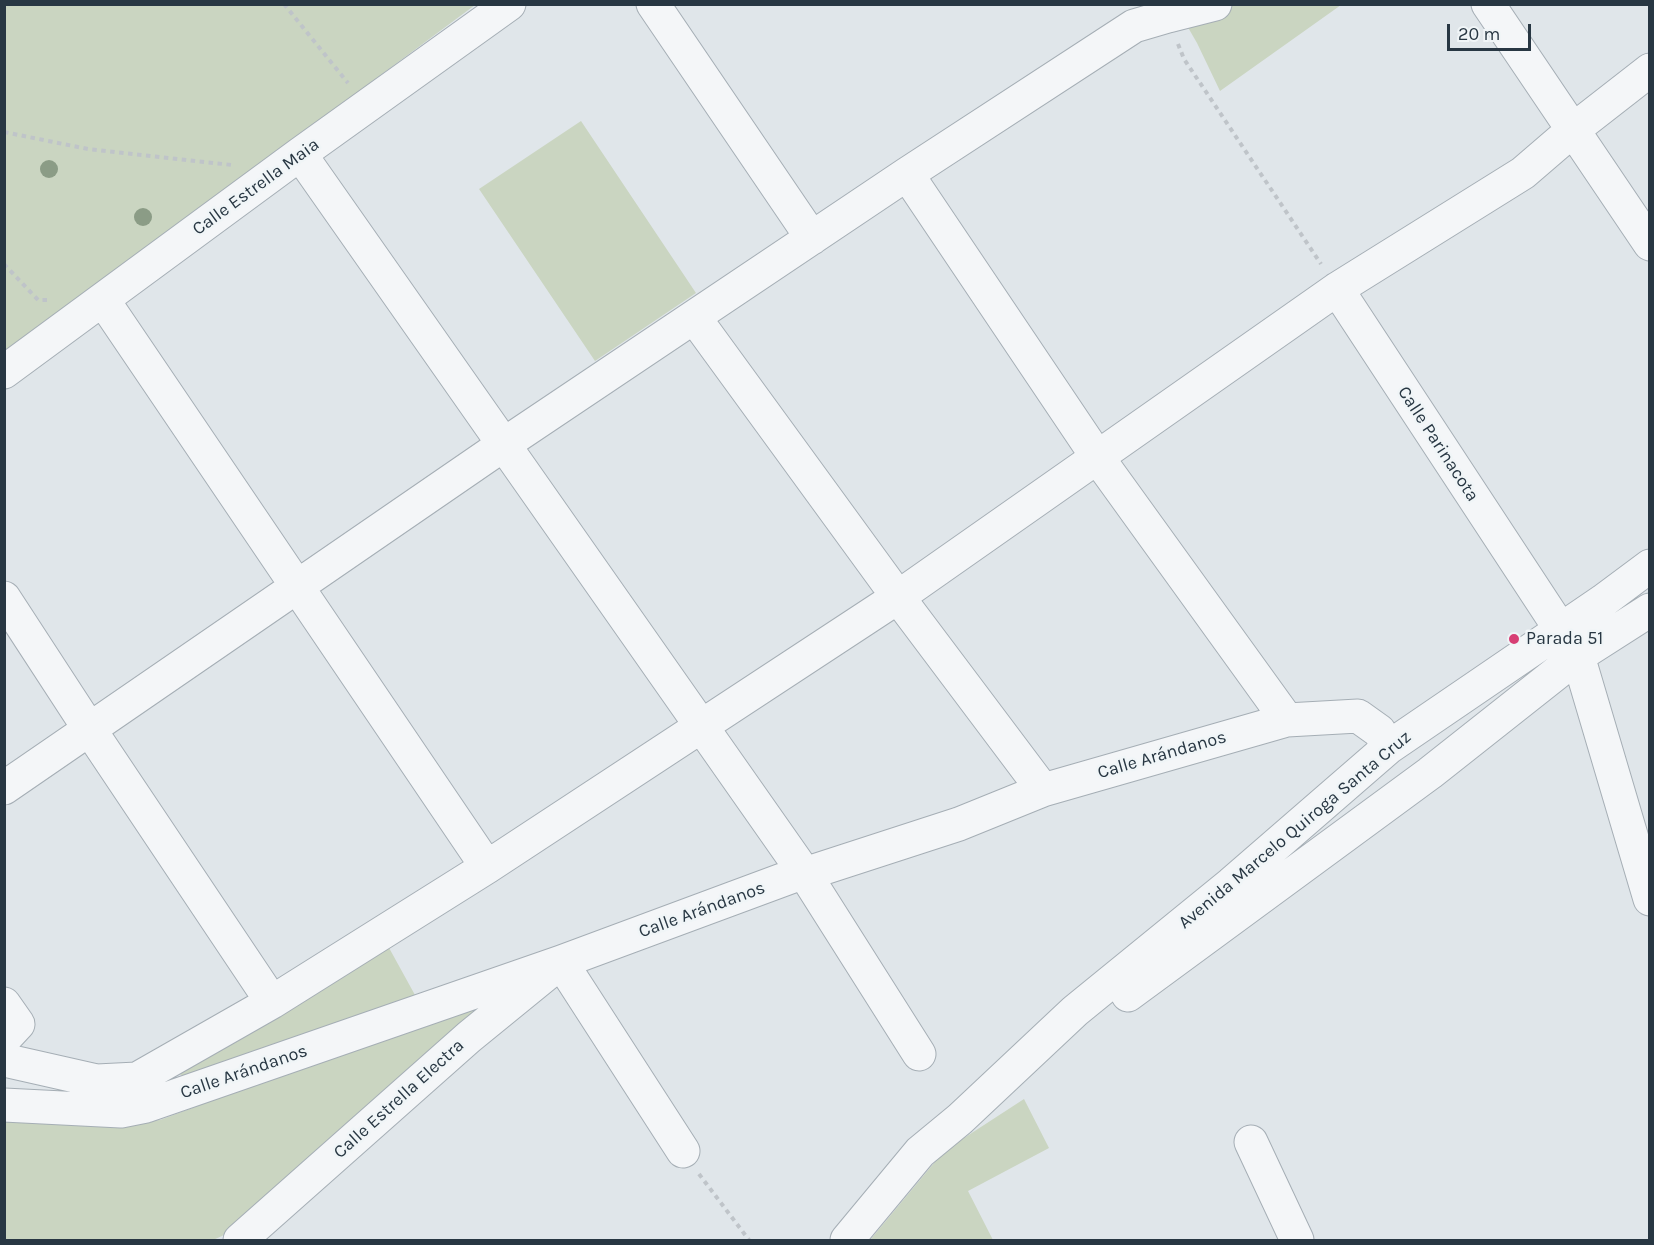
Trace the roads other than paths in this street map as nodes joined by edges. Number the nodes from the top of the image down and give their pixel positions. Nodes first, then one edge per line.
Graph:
1 (509, 4) edge
2 (653, 4) edge
3 (1215, 4) edge
4 (1488, 4) edge
5 (1650, 70) edge
6 (1573, 130) junction
7 (300, 154) junction
8 (907, 174) junction
9 (812, 238) junction
10 (1650, 244) edge
11 (1337, 289) junction
12 (103, 300) junction
13 (694, 317) junction
14 (4, 372) edge
15 (503, 445) junction
16 (1098, 458) junction
17 (1650, 566) edge
18 (297, 587) junction
19 (898, 597) junction
20 (4, 598) edge
21 (1650, 610) edge
22 (1560, 629) junction
23 (1578, 656) junction
24 (1287, 720) junction
25 (701, 726) junction
26 (90, 730) junction
27 (1389, 747) junction
28 (4, 788) edge
29 (1043, 790) junction
30 (487, 867) junction
31 (805, 874) junction
32 (1650, 899) edge
33 (561, 962) junction
34 (272, 1002) junction
35 (4, 1004) edge
36 (4, 1039) edge
37 (919, 1054) dead end
38 (4, 1060) edge
39 (142, 1092) junction
40 (4, 1105) edge
41 (960, 1119) junction
42 (1251, 1142) dead end
43 (683, 1151) road end
44 (240, 1240) edge
45 (847, 1240) edge
46 (1297, 1240) edge

1 - 7 street, Calle Estrella Maia
2 - 9 street
3 - 8 street
4 - 6 street
5 - 6 street
6 - 10 street
6 - 11 street
7 - 12 street, Calle Estrella Maia
7 - 15 street
8 - 9 street
8 - 16 street
9 - 13 street
11 - 16 street
11 - 22 street, Calle Parinacota
12 - 14 street, Calle Estrella Maia
12 - 18 street
13 - 15 street
13 - 19 street
15 - 18 street
15 - 25 street
16 - 19 street
16 - 24 street
17 - 22 street, Avenida Marcelo Quiroga Santa Cruz
18 - 26 street
18 - 30 street
19 - 25 street
19 - 29 street
20 - 26 street
21 - 23 street, Avenida Marcelo Quiroga Santa Cruz
22 - 23 street, Calle Parinacota
22 - 27 street, Avenida Marcelo Quiroga Santa Cruz
23 - 32 street, Calle Parinacota
23 - 41 street, Avenida Marcelo Quiroga Santa Cruz
24 - 27 street, Calle Arándanos
24 - 29 street, Calle Arándanos
25 - 30 street
25 - 31 street
26 - 28 street
26 - 34 street
27 - 41 street, Avenida Marcelo Quiroga Santa Cruz
29 - 31 street, Calle Arándanos
30 - 34 street
31 - 33 street, Calle Arándanos
31 - 37 street
33 - 39 street, Calle Arándanos
33 - 43 street
33 - 44 street, Calle Estrella Electra
34 - 39 street
35 - 36 street
38 - 39 street
39 - 40 street, Calle Arándanos
41 - 45 street, Avenida Marcelo Quiroga Santa Cruz
42 - 46 street

